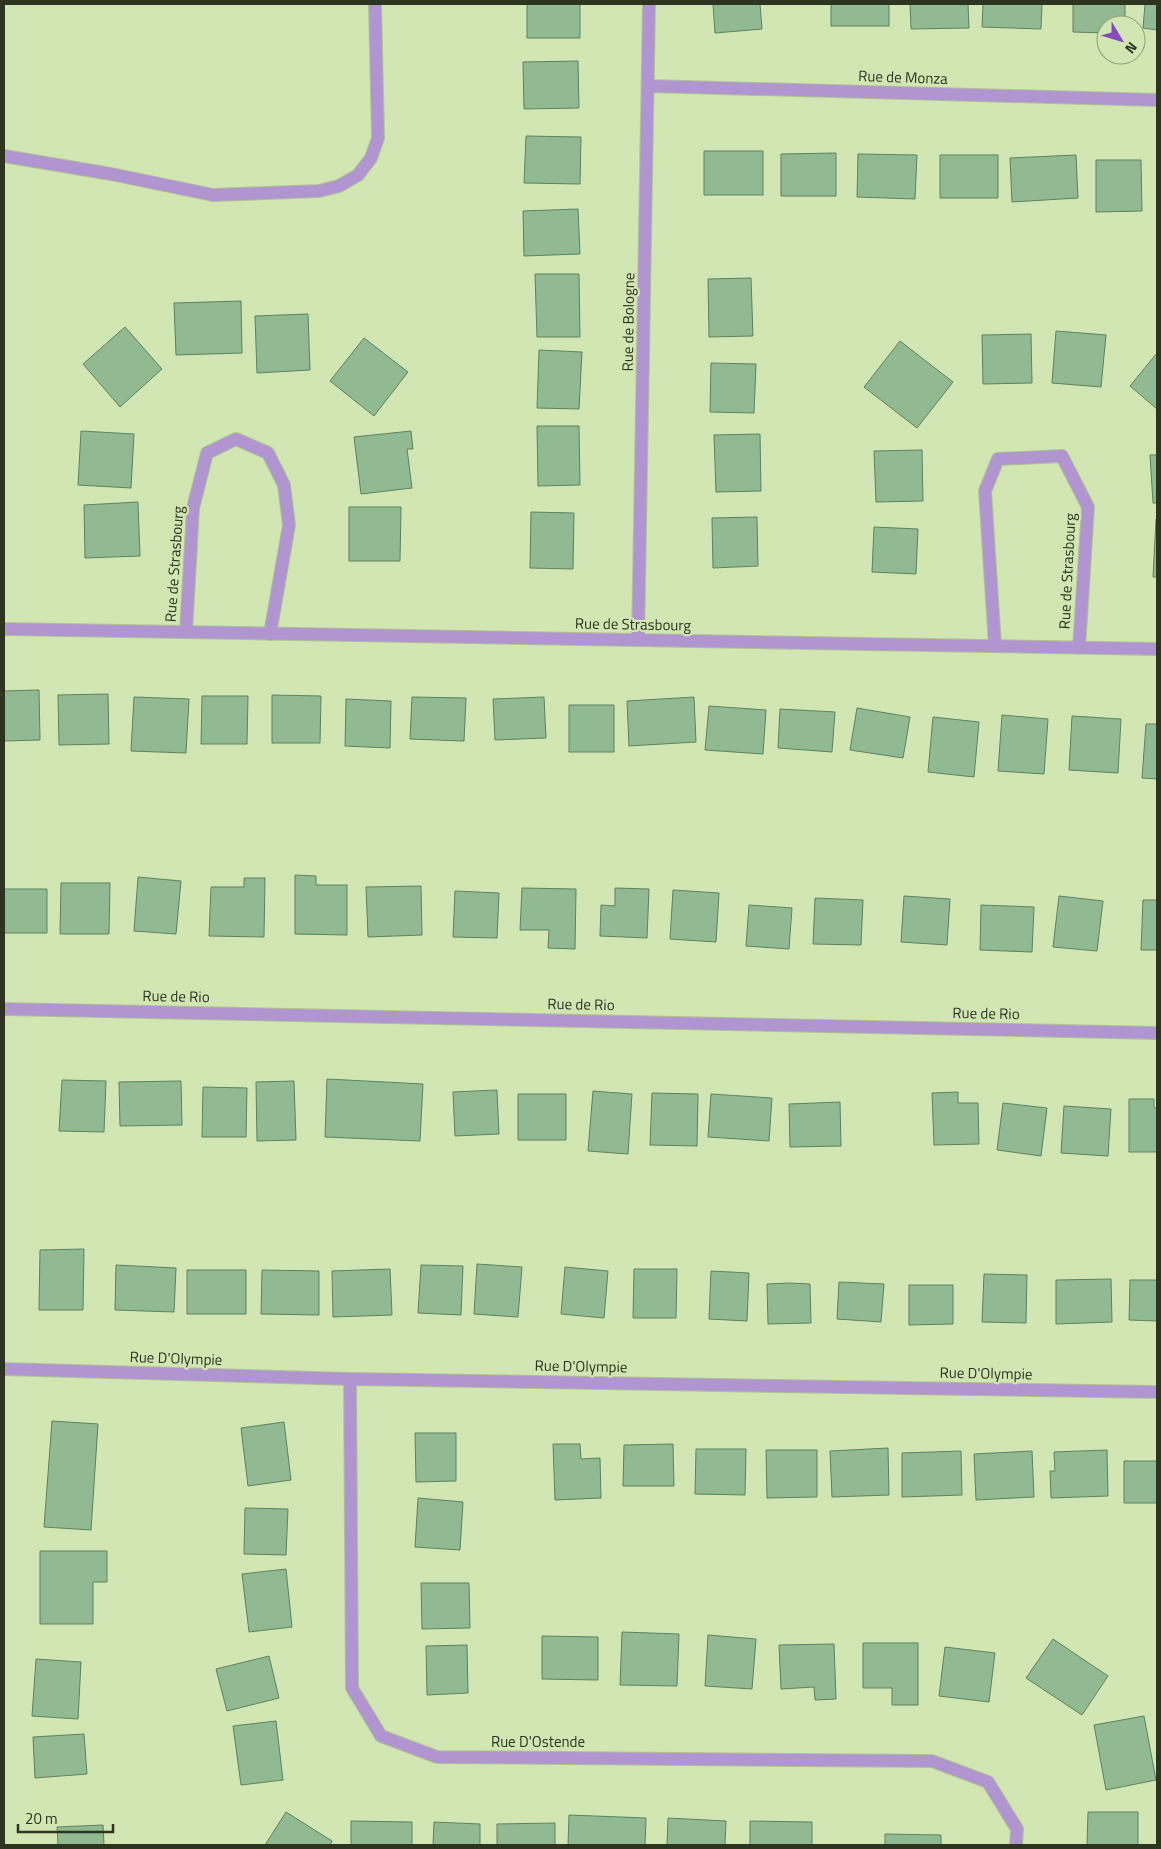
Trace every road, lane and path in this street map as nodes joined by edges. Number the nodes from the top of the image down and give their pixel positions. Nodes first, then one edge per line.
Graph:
1 (375, 4) edge
2 (649, 4) edge
3 (648, 86) junction
4 (1157, 100) edge
5 (4, 156) edge
6 (4, 629) edge
7 (186, 632) junction
8 (270, 634) junction
9 (638, 640) junction
10 (995, 646) junction
11 (1079, 648) junction
12 (1157, 649) edge
13 (4, 1009) edge
14 (1157, 1032) edge
15 (4, 1369) edge
16 (350, 1378) junction
17 (1157, 1392) edge
18 (1016, 1845) edge

1 - 5 street
2 - 3 street, Rue de Bologne
3 - 4 street, Rue de Monza
3 - 9 street, Rue de Bologne
6 - 7 street, Rue de Strasbourg
7 - 8 street, Rue de Strasbourg
7 - 8 street, Rue de Strasbourg
8 - 9 street, Rue de Strasbourg
9 - 10 street, Rue de Strasbourg
10 - 11 street, Rue de Strasbourg
10 - 11 street, Rue de Strasbourg
11 - 12 street, Rue de Strasbourg
13 - 14 street, Rue de Rio
15 - 16 street, Rue D'Olympie
16 - 17 street, Rue D'Olympie
16 - 18 street, Rue D'Ostende

